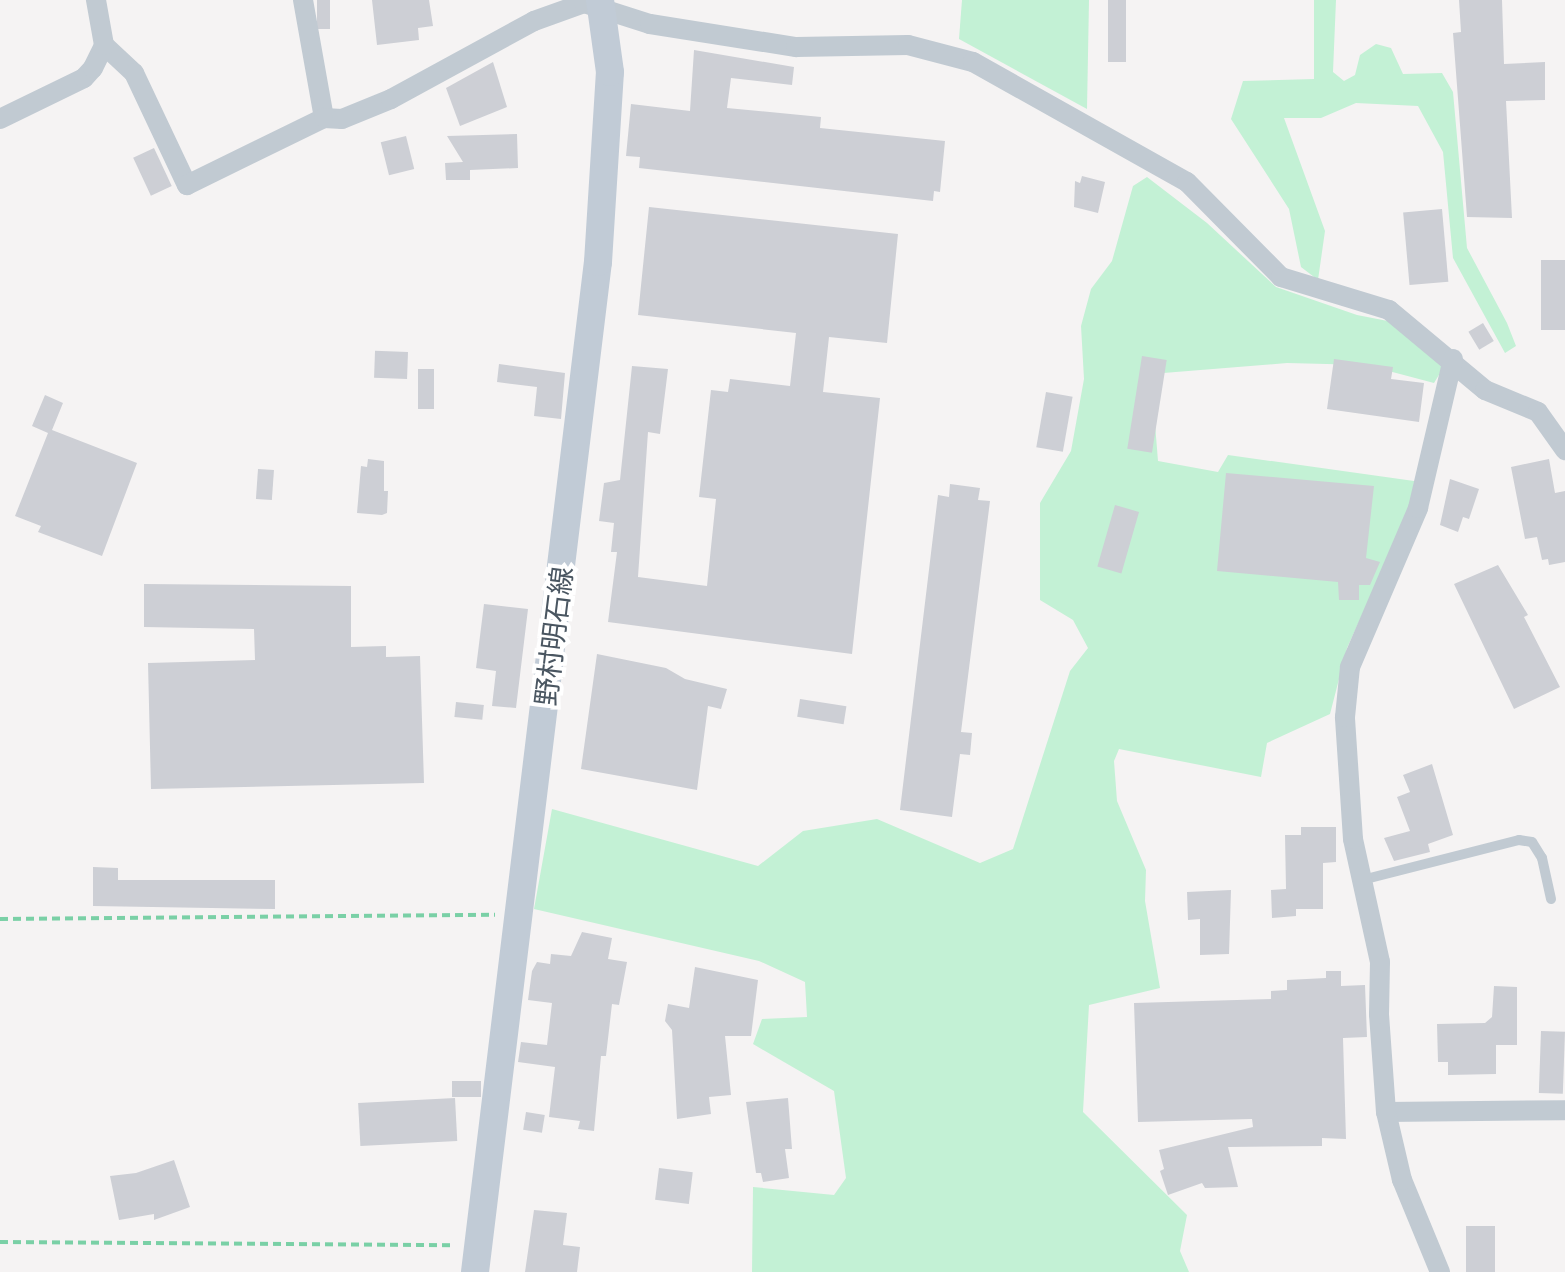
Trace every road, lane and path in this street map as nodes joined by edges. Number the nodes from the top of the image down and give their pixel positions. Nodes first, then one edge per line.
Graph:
1 (96, 0) edge
2 (302, 0) edge
3 (602, 6) edge
4 (104, 44) junction
5 (324, 118) junction
6 (0, 120) edge
7 (1453, 359) junction
8 (1565, 450) edge
9 (1361, 880) junction
10 (1550, 899) dead end
11 (522, 914) junction
12 (0, 919) edge
13 (1565, 1110) edge
14 (1386, 1112) junction
15 (0, 1242) edge
16 (478, 1259) edge
17 (1440, 1272) edge

1 - 4 street
2 - 5 street
3 - 5 street
3 - 7 street
3 - 11 main road, 野村明石線
4 - 5 street
4 - 6 street
7 - 8 street
7 - 9 street
9 - 10 lane
9 - 14 street
11 - 12 path
11 - 16 main road, 野村明石線
13 - 14 street
14 - 17 street
15 - 16 path

